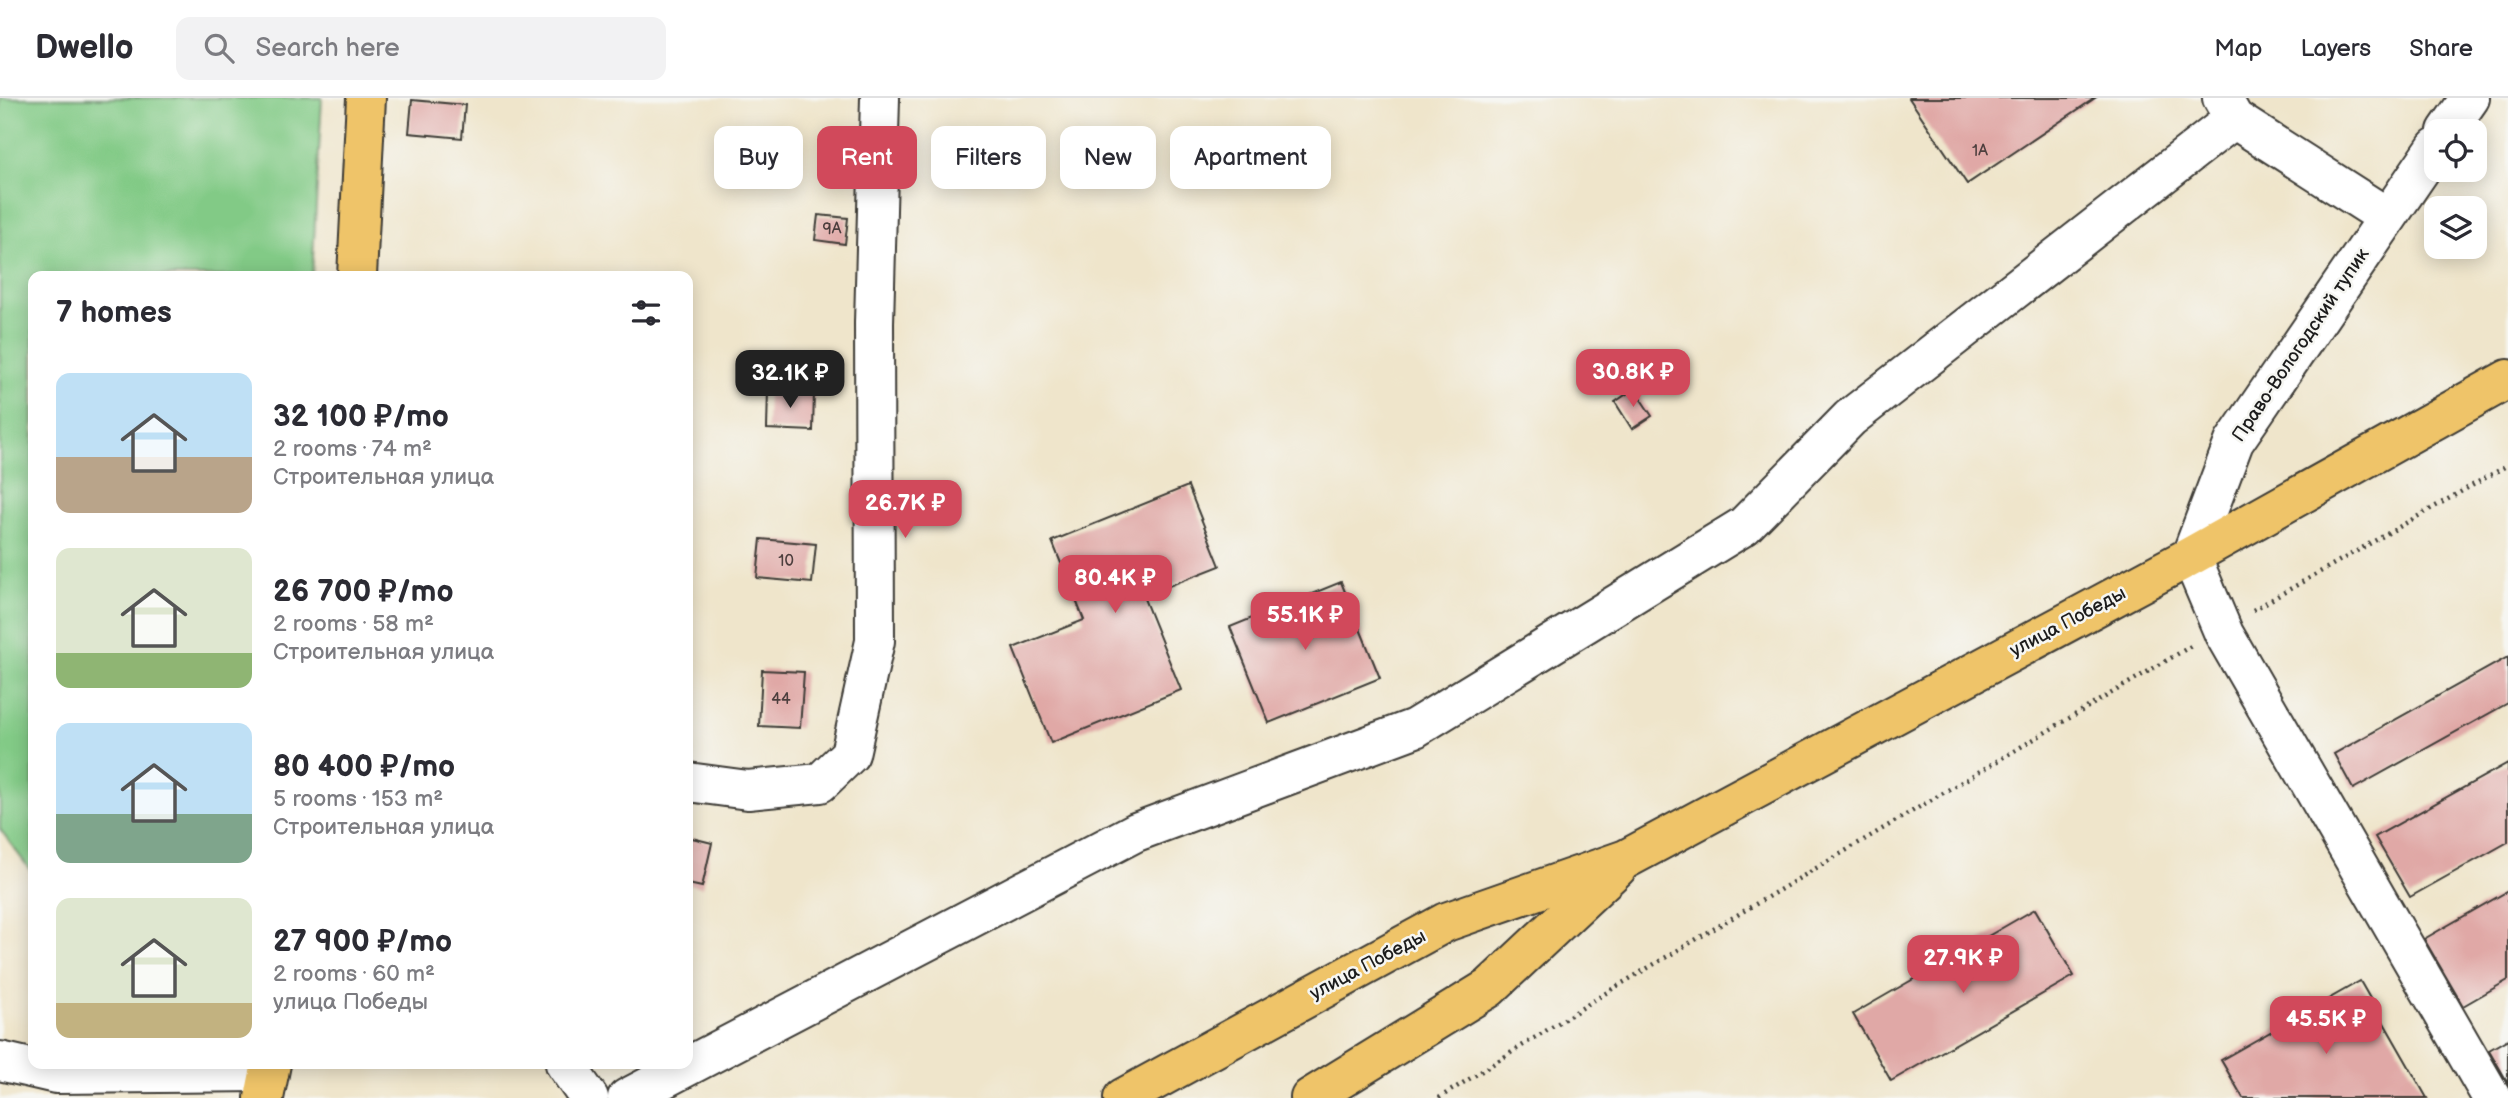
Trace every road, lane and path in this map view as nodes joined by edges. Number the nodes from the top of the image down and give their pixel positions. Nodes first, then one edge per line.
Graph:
1 (366, 98) edge
2 (880, 98) edge
3 (2470, 98) edge
4 (2228, 109) edge
5 (2455, 119) edge
6 (2424, 164) edge
7 (2387, 217) junction
8 (356, 271) edge
9 (2508, 379) edge
10 (2508, 465) edge
11 (2191, 556) junction
12 (2221, 628) junction
13 (693, 783) edge
14 (1626, 859) junction
15 (0, 1061) edge
16 (693, 1064) edge
17 (569, 1069) edge
18 (682, 1069) edge
19 (268, 1078) edge
20 (49, 1086) edge
21 (1137, 1090) edge
22 (589, 1098) edge
23 (627, 1098) edge
24 (1190, 1098) edge
25 (1310, 1098) edge
26 (1438, 1098) edge
27 (2492, 1098) edge

1 - 8 main road
2 - 13 street
3 - 5 street
4 - 7 street
4 - 16 street
6 - 7 street, Право-Вологодский тупик
7 - 11 street, Право-Вологодский тупик
9 - 11 main road, улица Победы
10 - 12 path
11 - 12 street
11 - 14 main road, улица Победы
12 - 26 path
12 - 27 street
14 - 21 main road, улица Победы
14 - 25 main road, улица Победы
15 - 20 street
17 - 22 street
18 - 23 street
19 - 20 street
21 - 24 main road

